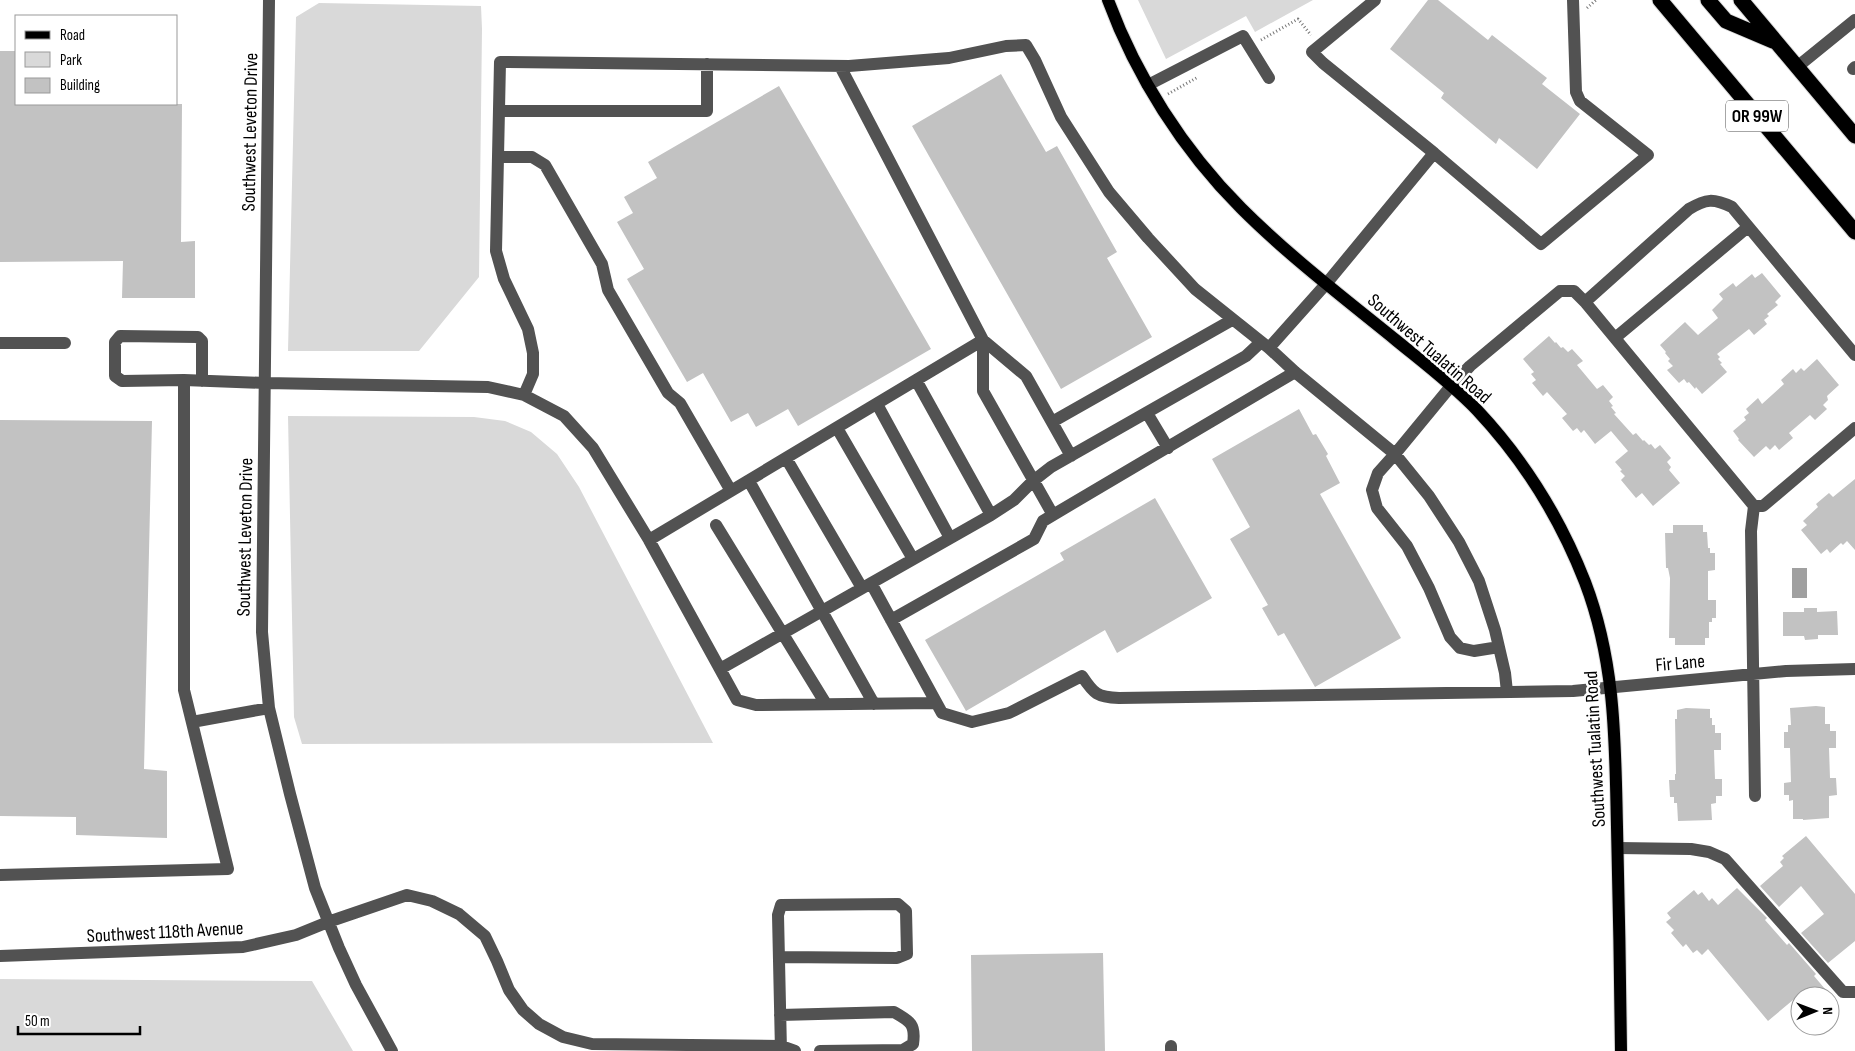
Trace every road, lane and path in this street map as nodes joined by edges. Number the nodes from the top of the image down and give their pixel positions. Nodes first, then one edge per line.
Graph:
1 (269, 0) edge
2 (1108, 0) edge
3 (1375, 0) edge
4 (1573, 0) edge
5 (1660, 0) edge
6 (1708, 0) edge
7 (1741, 0) edge
8 (1855, 20) edge
9 (1774, 41) junction
10 (707, 64) junction
11 (840, 66) junction
12 (1797, 67) junction
13 (1269, 78) dead end
14 (1148, 85) junction
15 (499, 111) junction
16 (1855, 136) edge
17 (1434, 153) junction
18 (498, 157) junction
19 (1748, 226) junction
20 (1855, 232) edge
21 (1326, 284) junction
22 (1585, 302) junction
23 (1232, 320) junction
24 (1615, 338) junction
25 (983, 340) junction
26 (65, 342) dead end
27 (0, 343) edge
28 (1265, 345) junction
29 (1855, 355) edge
30 (1296, 372) junction
31 (184, 380) junction
32 (916, 380) junction
33 (202, 381) junction
34 (265, 383) junction
35 (1451, 386) junction
36 (524, 395) junction
37 (877, 404) junction
38 (1146, 412) junction
39 (1052, 422) junction
40 (837, 428) junction
41 (1855, 428) edge
42 (1168, 448) junction
43 (1395, 454) junction
44 (1071, 456) junction
45 (786, 458) junction
46 (749, 480) junction
47 (1033, 481) junction
48 (731, 491) junction
49 (1754, 506) junction
50 (1053, 515) junction
51 (991, 516) junction
52 (716, 525) dead end
53 (950, 538) junction
54 (649, 540) junction
55 (912, 559) junction
56 (866, 586) junction
57 (822, 611) junction
58 (891, 620) junction
59 (782, 634) junction
60 (1499, 647) junction
61 (720, 669) junction
62 (1855, 670) edge
63 (1753, 675) junction
64 (1611, 688) junction
65 (1507, 692) junction
66 (936, 703) junction
67 (826, 704) junction
68 (874, 704) junction
69 (269, 708) junction
70 (192, 722) junction
71 (1755, 796) dead end
72 (1618, 848) junction
73 (0, 875) edge
74 (328, 922) junction
75 (0, 956) edge
76 (779, 957) junction
77 (1855, 992) edge
78 (780, 1015) junction
79 (781, 1048) edge
80 (392, 1051) edge
81 (795, 1051) edge
82 (820, 1051) edge
83 (1621, 1051) edge

1 - 34 street, Southwest Leveton Drive
2 - 14 main road, Southwest Tualatin Road
3 - 17 street
4 - 17 street
5 - 20 highway, OR 99W
6 - 9 highway
7 - 9 highway
8 - 12 street
9 - 12 highway
10 - 11 street
10 - 15 street
10 - 15 street
11 - 23 street
11 - 25 street
12 - 16 highway
13 - 14 street
14 - 21 main road, Southwest Tualatin Road
15 - 18 street
17 - 21 street
18 - 36 street
18 - 48 street
19 - 22 street
19 - 24 street
19 - 29 street
21 - 28 street
21 - 35 main road, Southwest Tualatin Road
22 - 24 street
22 - 35 street
23 - 28 street
23 - 39 street
24 - 49 street
25 - 32 street
25 - 39 street
25 - 47 street
26 - 27 street
28 - 30 street
28 - 38 street
30 - 42 street
30 - 43 street
31 - 33 street
31 - 33 street
31 - 70 street
32 - 37 street
32 - 51 street
33 - 34 street
34 - 36 street
34 - 69 street, Southwest Leveton Drive
35 - 43 street
35 - 64 main road, Southwest Tualatin Road
36 - 54 street
37 - 40 street
37 - 53 street
38 - 42 street
38 - 44 street
39 - 44 street
40 - 45 street
40 - 55 street
41 - 49 street
42 - 50 street
43 - 60 street
43 - 60 street
44 - 47 street
45 - 46 street
45 - 56 street
46 - 48 street
46 - 57 street
47 - 50 street
47 - 51 street
48 - 54 street
49 - 63 street
50 - 58 street
51 - 53 street
52 - 59 street
53 - 55 street
54 - 61 street
55 - 56 street
56 - 57 street
56 - 58 street
57 - 59 street
57 - 68 street
58 - 66 street
59 - 61 street
59 - 67 street
60 - 65 street
61 - 67 street
62 - 63 street, Fir Lane
63 - 64 street, Fir Lane
63 - 71 street
64 - 65 street, Fir Lane
64 - 72 main road, Southwest Tualatin Road
65 - 66 street, Fir Lane
66 - 68 street
67 - 68 street
69 - 70 street
69 - 74 street, Southwest Leveton Drive
70 - 73 street
72 - 77 street
72 - 83 main road, Southwest Tualatin Road
74 - 75 street, Southwest 118th Avenue
74 - 79 street, Southwest 118th Avenue
74 - 80 street, Southwest Leveton Drive
76 - 76 street
76 - 78 street
78 - 79 street
78 - 82 street
79 - 81 street, Southwest 118th Avenue

